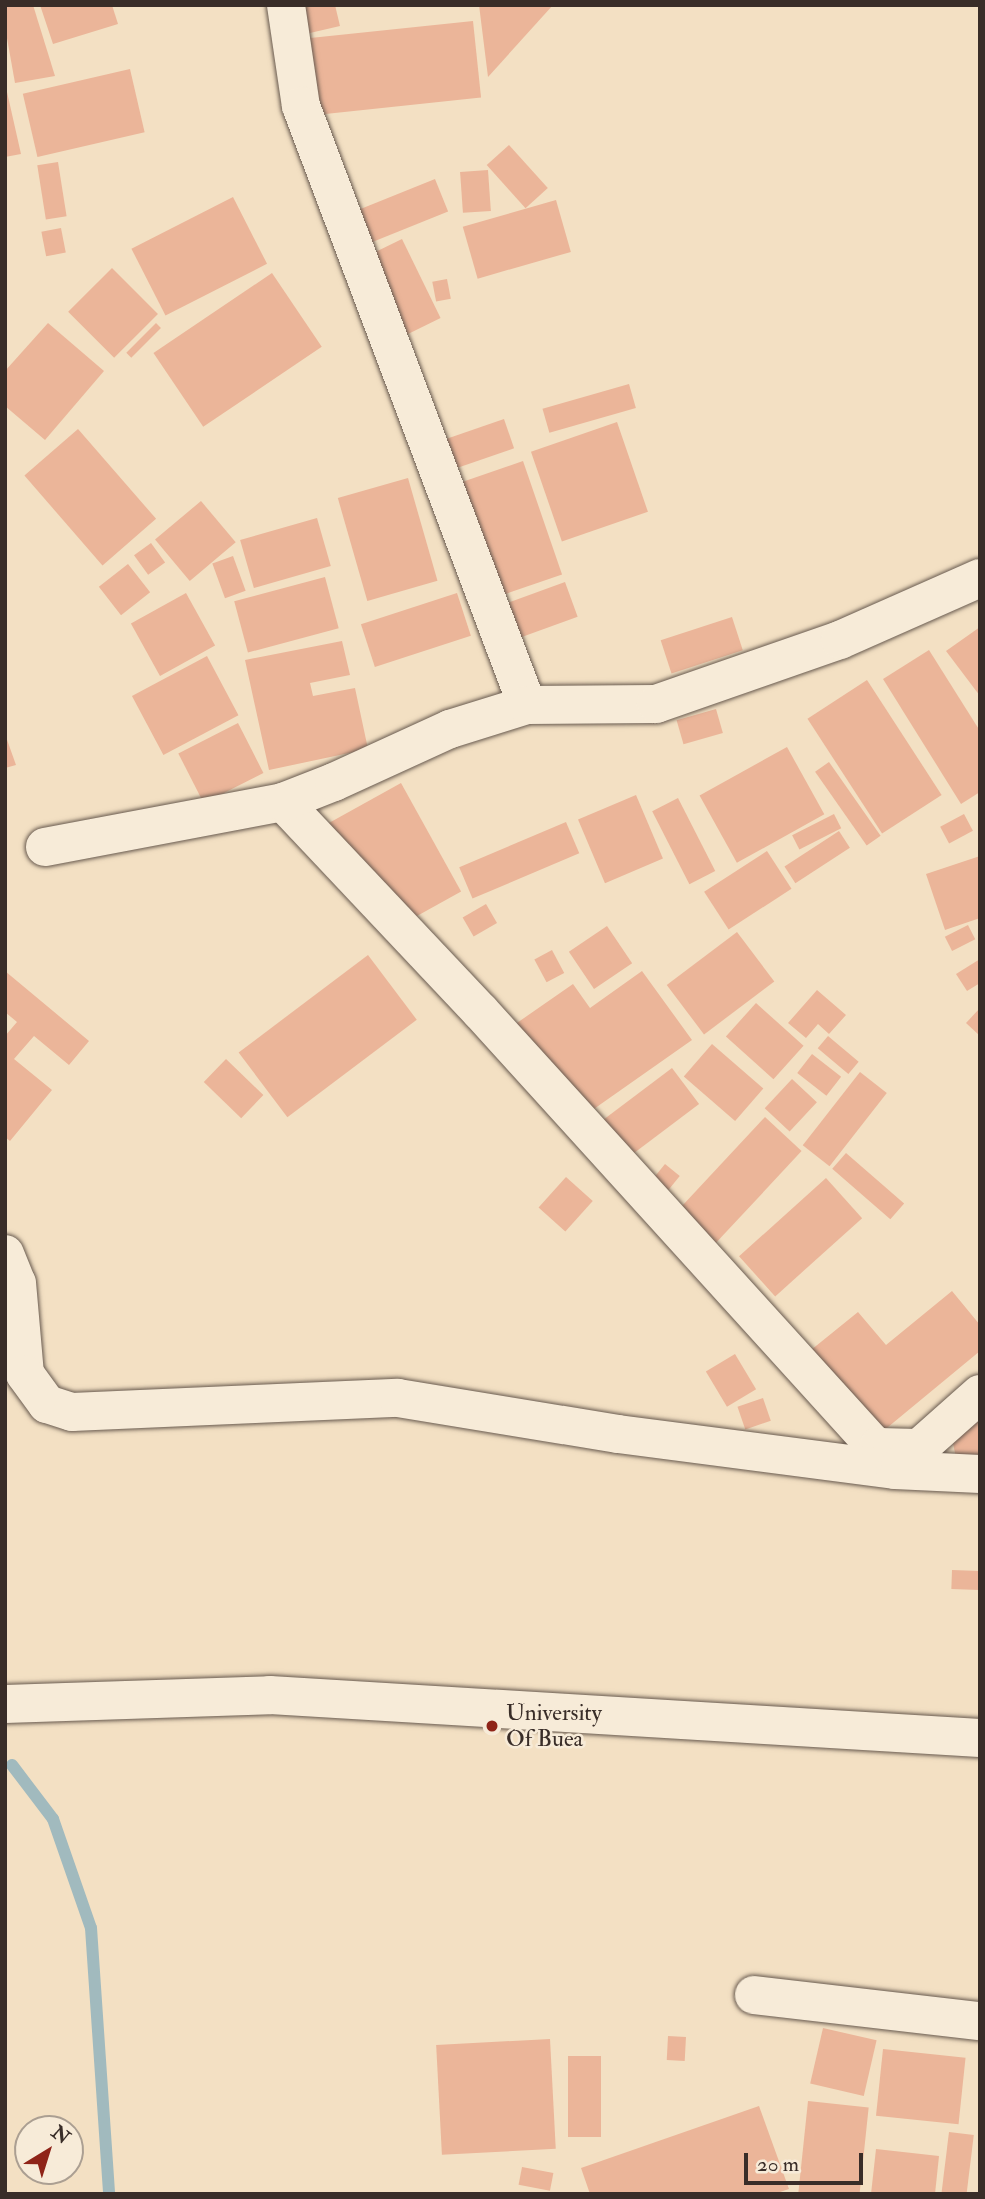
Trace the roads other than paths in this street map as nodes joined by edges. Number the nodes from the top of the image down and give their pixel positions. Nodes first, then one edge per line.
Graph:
1 (286, 5) edge
2 (980, 578) edge
3 (527, 705) junction
4 (282, 802) junction
5 (45, 847) dead end
6 (5, 1254) edge
7 (980, 1394) edge
8 (907, 1459) junction
9 (980, 1474) edge
10 (5, 1704) edge
11 (980, 1738) edge
12 (754, 1994) dead end
13 (980, 2021) edge

1 - 3 street
2 - 3 street
3 - 4 street
4 - 5 street
4 - 8 street
6 - 8 street
7 - 8 street
8 - 9 street
10 - 11 street
12 - 13 street

